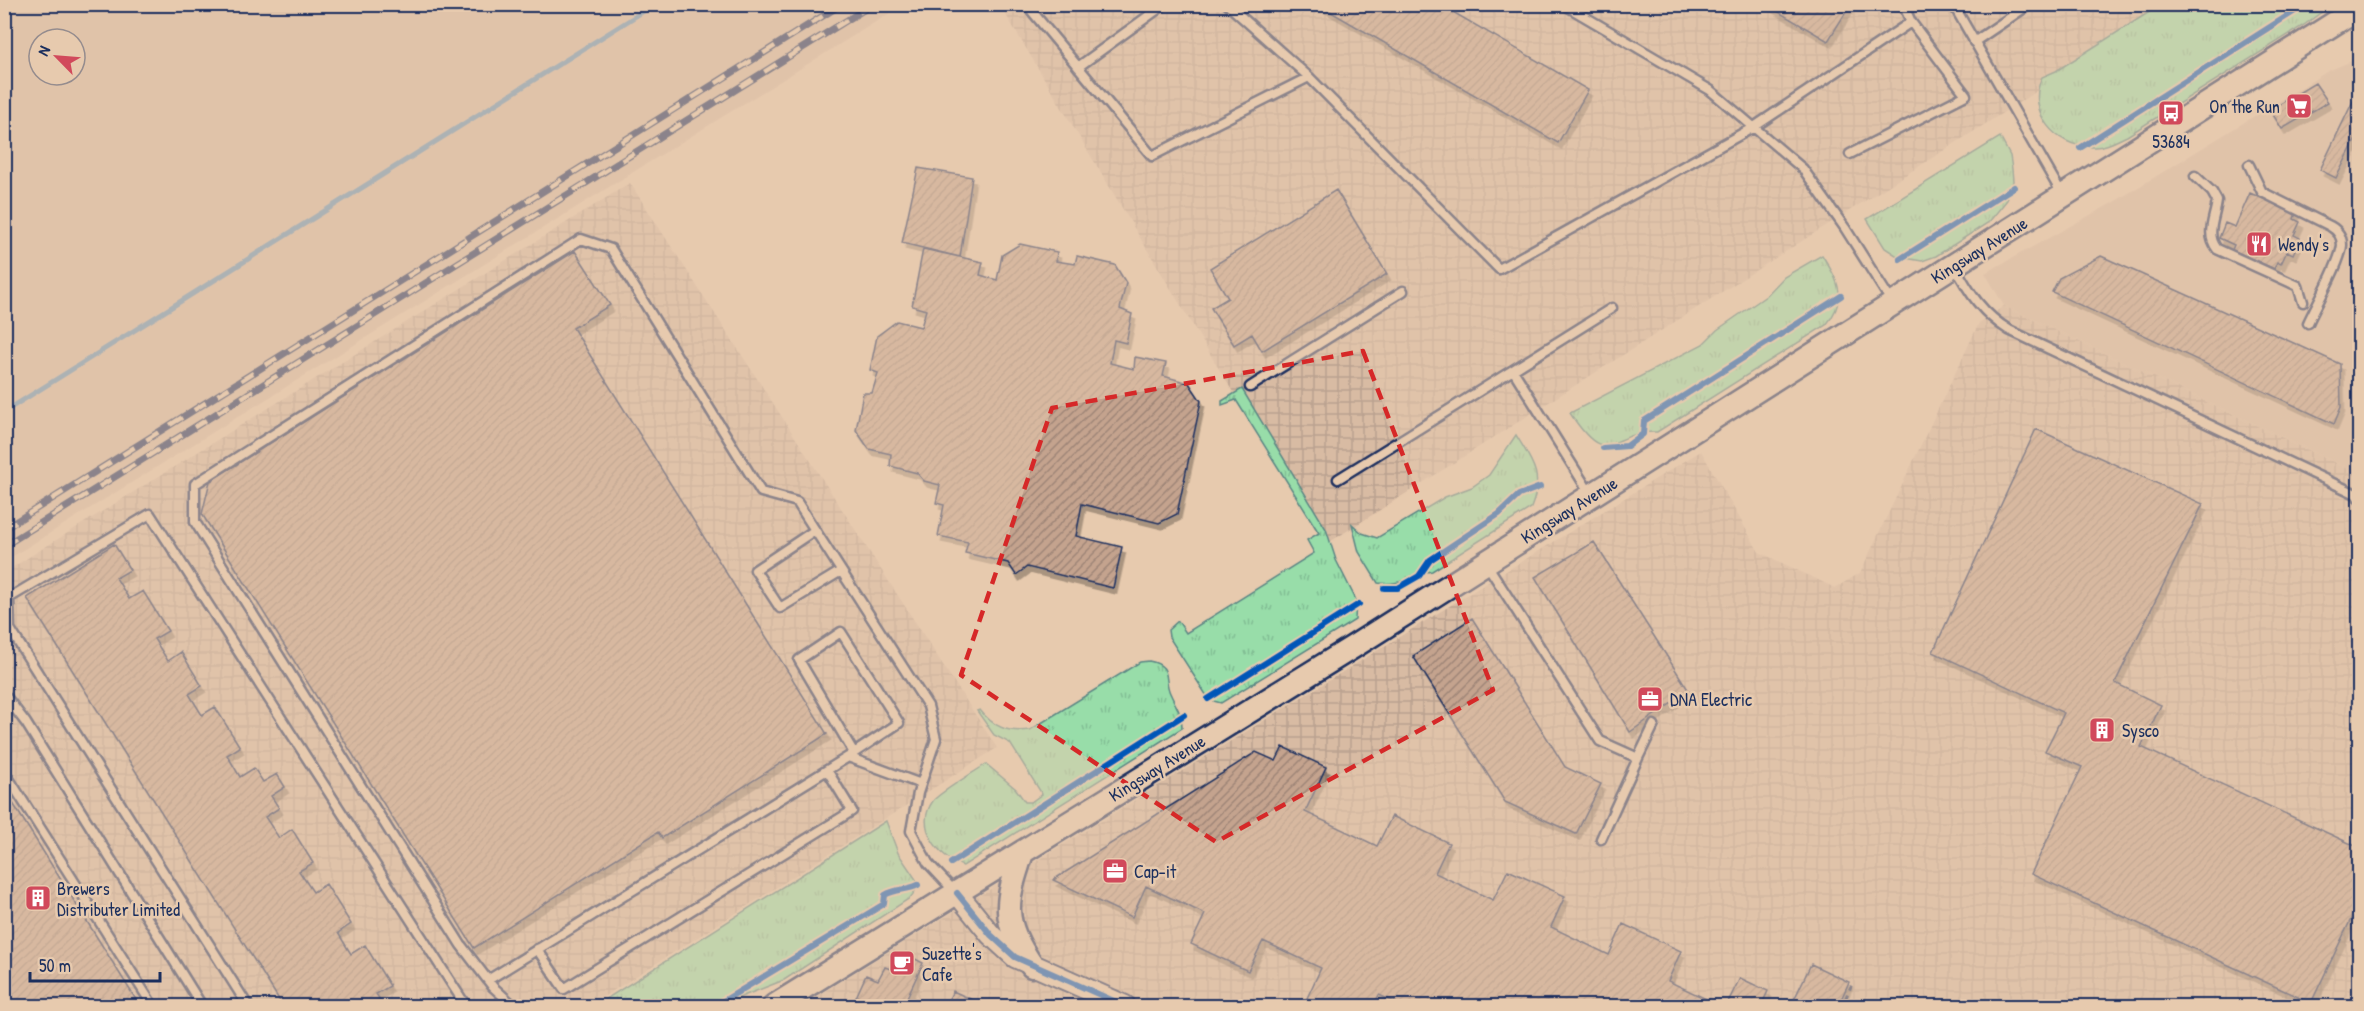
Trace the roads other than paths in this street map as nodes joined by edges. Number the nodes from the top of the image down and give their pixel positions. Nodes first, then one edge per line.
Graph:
1 (1026, 4) edge
2 (1165, 4) edge
3 (1227, 4) edge
4 (1563, 4) edge
5 (1903, 4) edge
6 (1953, 4) edge
7 (2030, 4) edge
8 (2360, 7) edge
9 (1911, 22) junction
10 (1974, 42) junction
11 (1078, 67) junction
12 (1309, 77) junction
13 (1754, 127) junction
14 (1850, 154) dead end
15 (2249, 165) dead end
16 (2195, 176) dead end
17 (2064, 197) junction
18 (1955, 265) junction
19 (1403, 291) dead end
20 (2303, 302) dead end
21 (1893, 304) junction
22 (1612, 308) dead end
23 (2308, 323) dead end
24 (1513, 370) junction
25 (1250, 387) dead end
26 (1338, 479) dead end
27 (1591, 495) junction
28 (2360, 500) edge
29 (815, 530) junction
30 (1485, 562) junction
31 (841, 571) junction
32 (4, 694) edge
33 (1654, 725) dead end
34 (851, 755) junction
35 (1638, 758) junction
36 (827, 770) junction
37 (4, 771) edge
38 (921, 784) junction
39 (1601, 839) dead end
40 (1022, 852) junction
41 (957, 893) junction
42 (537, 949) junction
43 (1032, 966) junction
44 (488, 980) junction
45 (153, 1006) edge
46 (202, 1006) edge
47 (248, 1006) edge
48 (466, 1006) edge
49 (514, 1006) edge
50 (774, 1006) edge
51 (1125, 1006) edge

1 - 11 lane
2 - 11 lane
3 - 12 lane
4 - 13 lane
5 - 9 lane
6 - 10 lane
7 - 10 lane
8 - 17 main road, Kingsway Avenue
9 - 13 lane
9 - 14 lane
10 - 17 lane
11 - 12 lane
12 - 13 lane
13 - 21 lane
15 - 23 lane
16 - 20 lane
17 - 18 main road, Kingsway Avenue
18 - 21 main road, Kingsway Avenue
18 - 28 lane
19 - 25 lane
21 - 27 main road, Kingsway Avenue
22 - 24 lane
24 - 26 lane
24 - 27 lane
27 - 30 main road, Kingsway Avenue
29 - 31 lane
29 - 31 lane
29 - 44 lane
30 - 35 lane
30 - 40 main road, Kingsway Avenue
31 - 38 lane
32 - 46 lane
33 - 35 lane
34 - 34 lane
34 - 36 lane
34 - 38 lane
35 - 39 lane
36 - 42 lane
36 - 42 lane
37 - 45 lane
38 - 41 lane
40 - 41 main road, Kingsway Avenue
40 - 43 main road
41 - 43 street
41 - 50 main road, Kingsway Avenue
42 - 44 lane
43 - 51 street
44 - 49 lane
47 - 48 lane

